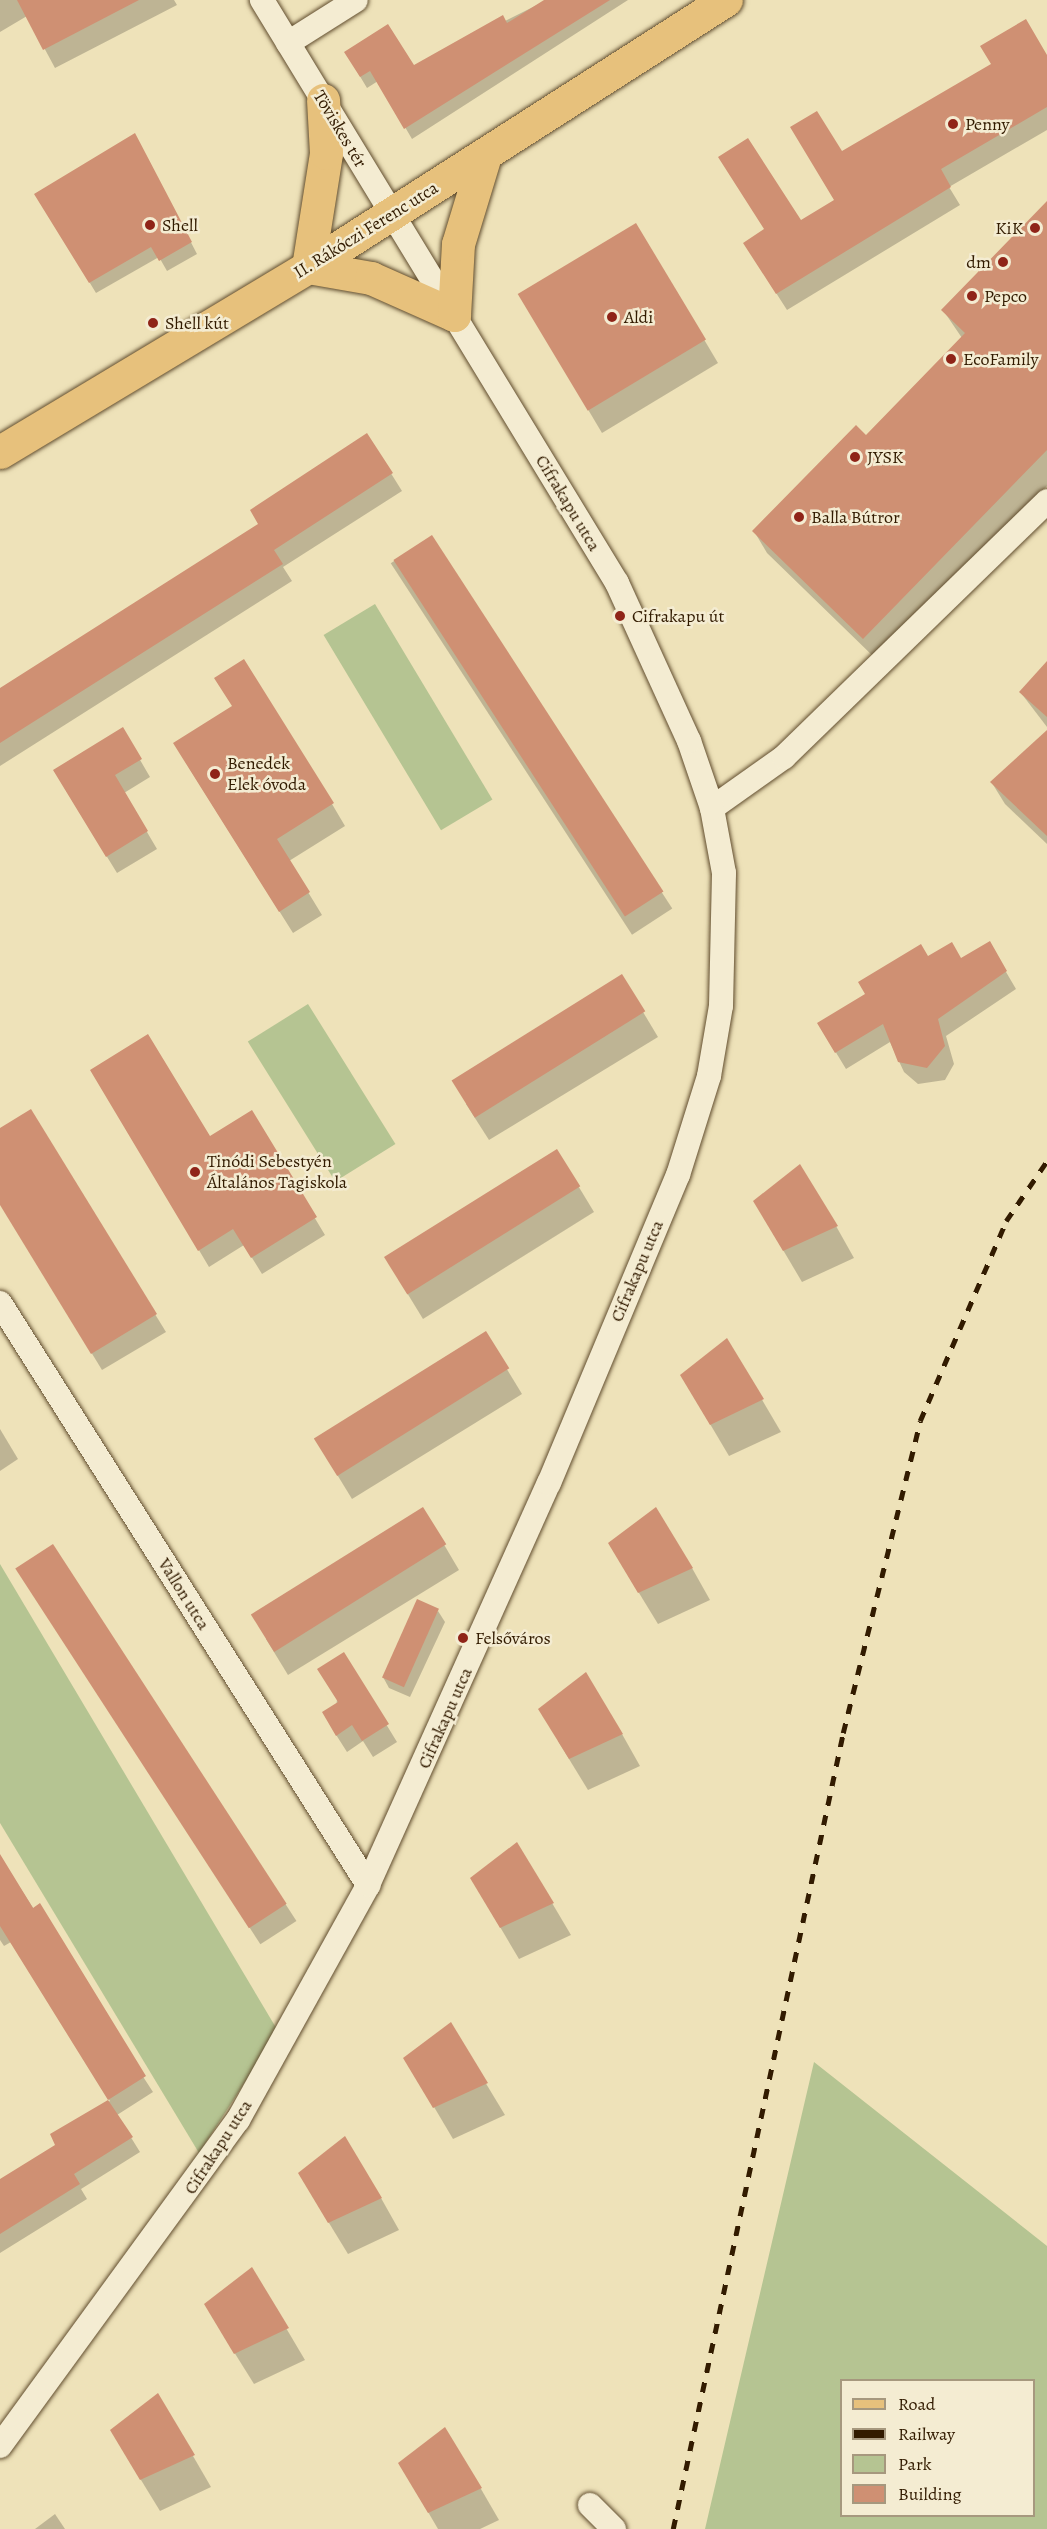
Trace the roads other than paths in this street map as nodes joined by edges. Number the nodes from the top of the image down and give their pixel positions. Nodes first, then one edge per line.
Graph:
1 (262, 0) edge
2 (356, 0) edge
3 (726, 0) edge
4 (288, 43) junction
5 (323, 100) junction
6 (485, 155) junction
7 (392, 214) junction
8 (308, 267) junction
9 (454, 315) junction
10 (0, 452) edge
11 (1047, 501) edge
12 (712, 808) junction
13 (0, 1302) edge
14 (368, 1885) junction
15 (0, 2446) edge
16 (590, 2505) dead end
17 (614, 2529) edge

1 - 4 street, Töviskes tér
2 - 4 street
3 - 6 main road, II. Rákóczi Ferenc utca
4 - 5 street, Töviskes tér
5 - 7 street, Töviskes tér
5 - 8 main road
6 - 7 main road, II. Rákóczi Ferenc utca
6 - 9 main road
7 - 8 main road, II. Rákóczi Ferenc utca
7 - 9 street, Cifrakapu utca
8 - 9 main road
8 - 10 main road, II. Rákóczi Ferenc utca
9 - 12 street, Cifrakapu utca
11 - 12 street
12 - 14 street, Cifrakapu utca
13 - 14 street, Vallon utca
14 - 15 street, Cifrakapu utca
16 - 17 street

